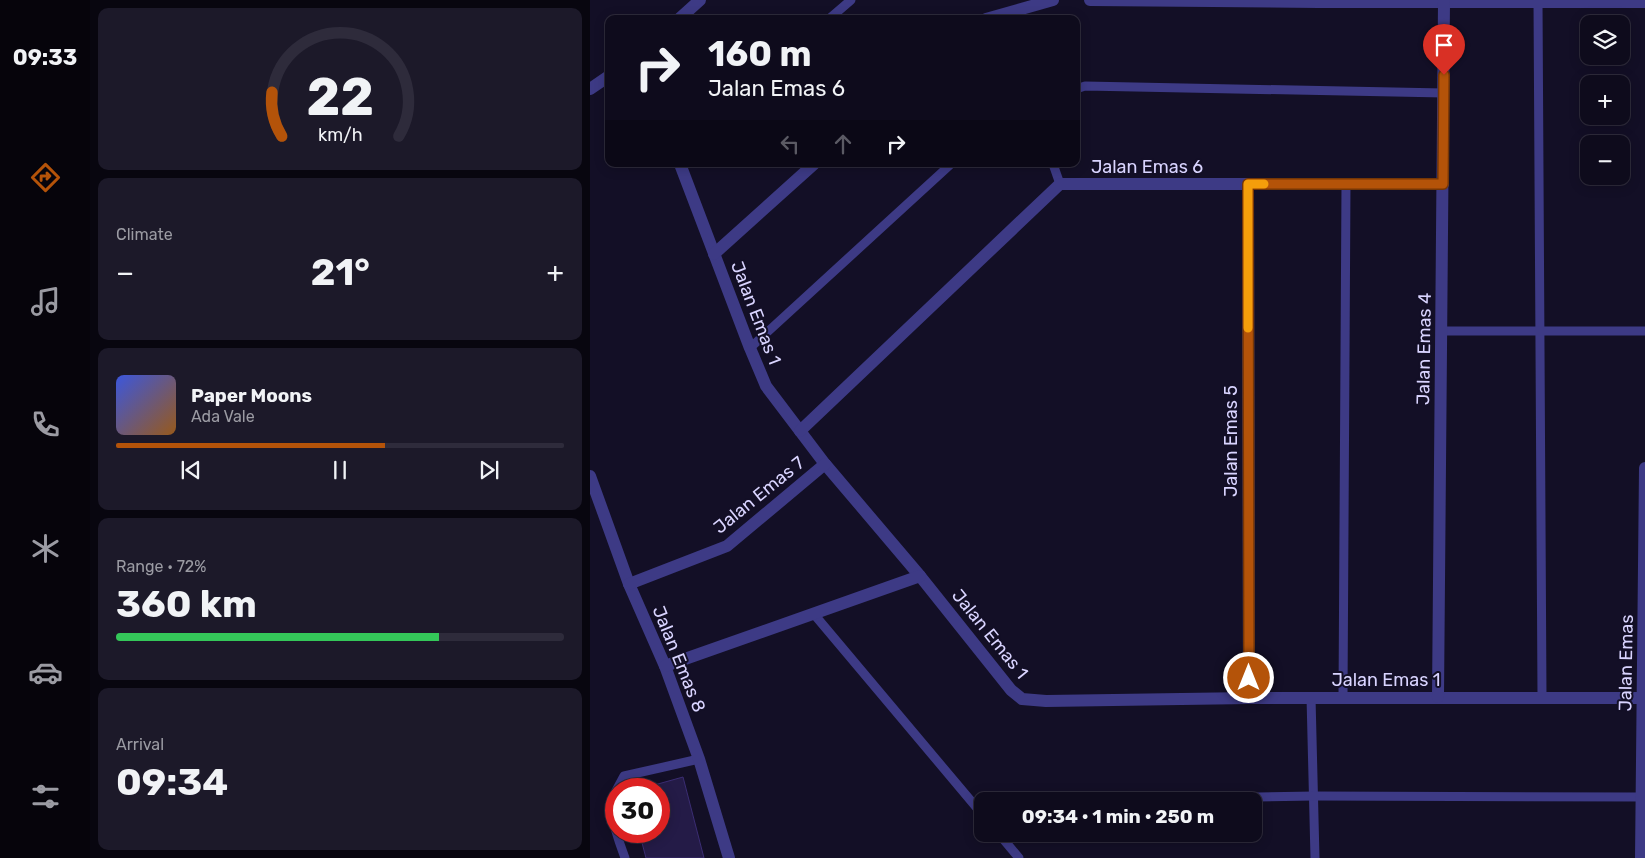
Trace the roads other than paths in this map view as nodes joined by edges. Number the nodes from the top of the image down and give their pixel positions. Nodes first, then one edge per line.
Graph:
1 (700, 0) edge
2 (851, 0) edge
3 (1053, 0) edge
4 (1090, 0) edge
5 (1319, 1) edge
6 (1538, 1) edge
7 (1444, 2) junction
8 (1645, 2) edge
9 (683, 15) edge
10 (834, 15) edge
11 (1003, 15) edge
12 (605, 79) edge
13 (1080, 88) edge
14 (590, 89) edge
15 (1444, 93) junction
16 (681, 167) edge
17 (811, 167) edge
18 (948, 167) edge
19 (1054, 167) edge
20 (1060, 184) junction
21 (1248, 184) junction
22 (1346, 184) junction
23 (1443, 184) junction
24 (714, 254) junction
25 (1539, 330) junction
26 (1442, 331) junction
27 (1645, 331) edge
28 (750, 348) junction
29 (800, 431) junction
30 (825, 464) junction
31 (1645, 468) edge
32 (590, 476) edge
33 (1644, 558) edge
34 (920, 576) junction
35 (629, 584) junction
36 (812, 614) junction
37 (665, 666) junction
38 (1542, 696) junction
39 (1343, 697) junction
40 (1438, 697) junction
41 (1249, 698) junction
42 (1311, 698) junction
43 (1643, 698) junction
44 (699, 759) junction
45 (623, 778) edge
46 (1314, 796) junction
47 (1262, 797) edge
48 (1642, 797) junction
49 (973, 802) edge
50 (1006, 842) edge
51 (620, 843) edge
52 (625, 858) edge
53 (728, 858) edge
54 (1019, 858) edge
55 (1315, 858) edge
56 (1641, 858) edge

1 - 9 street
2 - 10 lane
3 - 11 street
4 - 5 street
5 - 7 street
6 - 7 street
6 - 8 street
6 - 25 lane
7 - 15 street, Jalan Emas 4
12 - 14 street
13 - 15 lane
15 - 23 street, Jalan Emas 4
16 - 24 street, Jalan Emas 1
17 - 24 street
18 - 28 lane
19 - 20 lane
20 - 21 street, Jalan Emas 6
20 - 29 street
21 - 22 street, Jalan Emas 6
21 - 41 street, Jalan Emas 5
22 - 23 street, Jalan Emas 6
22 - 39 lane
23 - 26 street, Jalan Emas 4
24 - 28 street, Jalan Emas 1
25 - 26 lane
25 - 27 lane
25 - 38 lane
26 - 40 street, Jalan Emas 4
28 - 29 street, Jalan Emas 1
29 - 30 street, Jalan Emas 1
30 - 34 street, Jalan Emas 1
30 - 35 street, Jalan Emas 7
31 - 33 street, Jalan Emas
32 - 35 street, Jalan Emas 8
33 - 43 street, Jalan Emas
34 - 36 street
34 - 41 street, Jalan Emas 1
35 - 37 street, Jalan Emas 8
36 - 37 street
36 - 49 lane
37 - 44 street, Jalan Emas 8
38 - 40 street, Jalan Emas 1
38 - 43 street, Jalan Emas 1
39 - 40 street, Jalan Emas 1
39 - 42 street, Jalan Emas 1
41 - 42 street, Jalan Emas 1
42 - 46 lane
43 - 48 street, Jalan Emas
44 - 45 lane
44 - 53 street, Jalan Emas 8
46 - 47 lane
46 - 48 lane
46 - 55 lane
48 - 56 street, Jalan Emas
50 - 54 lane
51 - 52 lane

